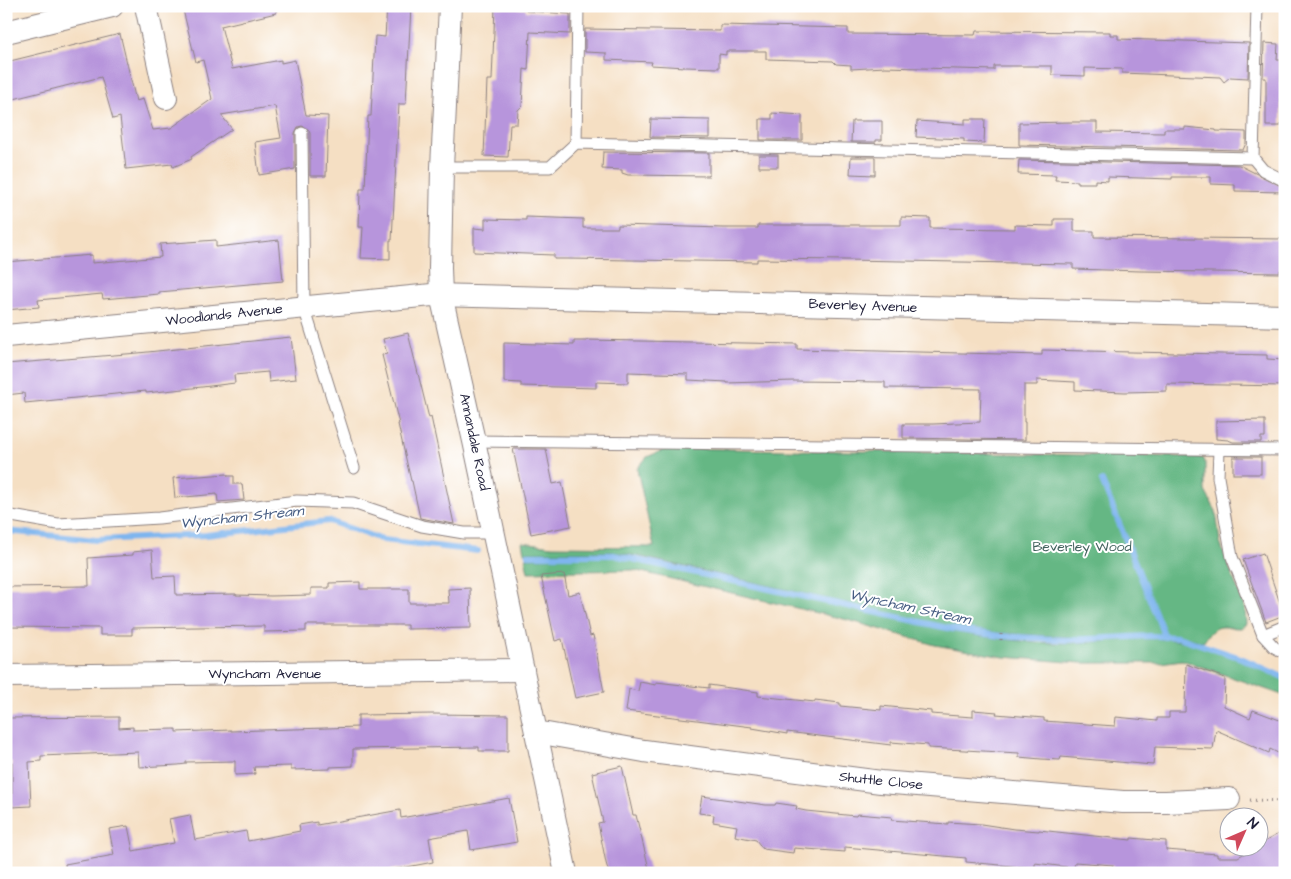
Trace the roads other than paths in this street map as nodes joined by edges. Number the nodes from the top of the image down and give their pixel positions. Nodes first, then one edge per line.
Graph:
1 (112, 6) edge
2 (146, 6) edge
3 (450, 6) edge
4 (578, 6) edge
5 (1257, 6) edge
6 (6, 32) edge
7 (166, 98) dead end
8 (302, 133) dead end
9 (576, 143) junction
10 (1253, 158) junction
11 (442, 167) junction
12 (1285, 180) edge
13 (441, 295) junction
14 (304, 307) junction
15 (1285, 316) edge
16 (6, 336) edge
17 (474, 441) junction
18 (1219, 450) junction
19 (1285, 450) edge
20 (354, 468) dead end
21 (6, 515) edge
22 (494, 536) junction
23 (1285, 626) edge
24 (1263, 635) junction
25 (1285, 653) edge
26 (523, 670) junction
27 (6, 676) edge
28 (536, 732) junction
29 (1229, 799) road end
30 (566, 873) edge

1 - 6 street
2 - 7 street
3 - 11 street, Annandale Road
4 - 9 lane
5 - 10 lane
8 - 14 lane
9 - 10 lane
9 - 11 lane
10 - 12 lane
11 - 13 street, Annandale Road
13 - 14 street, Woodlands Avenue
13 - 15 street, Beverley Avenue
13 - 17 street, Annandale Road
14 - 16 street, Woodlands Avenue
14 - 20 lane
17 - 18 lane
17 - 22 street, Annandale Road
18 - 19 lane
18 - 24 lane
21 - 22 lane
22 - 26 street, Annandale Road
23 - 24 lane
24 - 25 lane
26 - 27 street, Wyncham Avenue
26 - 28 street, Annandale Road
28 - 29 street, Shuttle Close
28 - 30 street, Annandale Road

